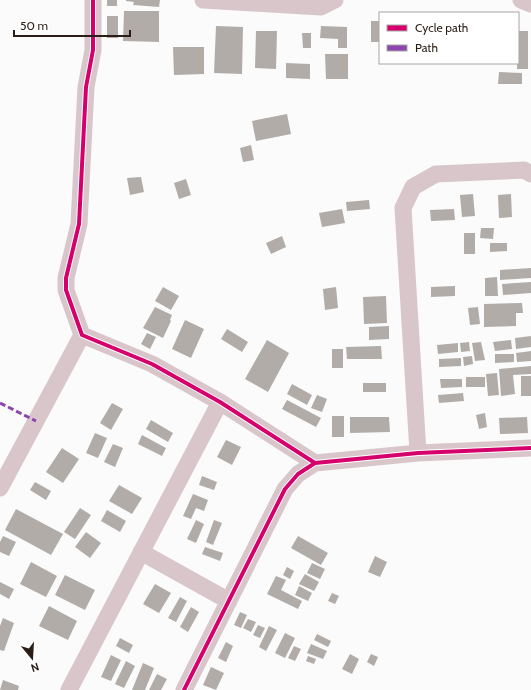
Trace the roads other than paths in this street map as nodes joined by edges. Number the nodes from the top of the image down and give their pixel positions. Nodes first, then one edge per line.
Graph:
1 (93, 0) edge
2 (203, 0) edge
3 (335, 0) edge
4 (522, 0) edge
5 (531, 4) edge
6 (531, 174) edge
7 (82, 335) junction
8 (220, 402) junction
9 (531, 448) edge
10 (418, 454) junction
11 (315, 463) junction
12 (0, 488) edge
13 (141, 552) junction
14 (229, 601) junction
15 (69, 690) edge
16 (184, 690) edge

1 - 7 street
2 - 3 street
4 - 5 street
6 - 10 street
7 - 8 street
7 - 12 street
8 - 11 street
8 - 13 street
9 - 10 street
10 - 11 street
11 - 14 street
13 - 14 street
13 - 15 street
14 - 16 street

